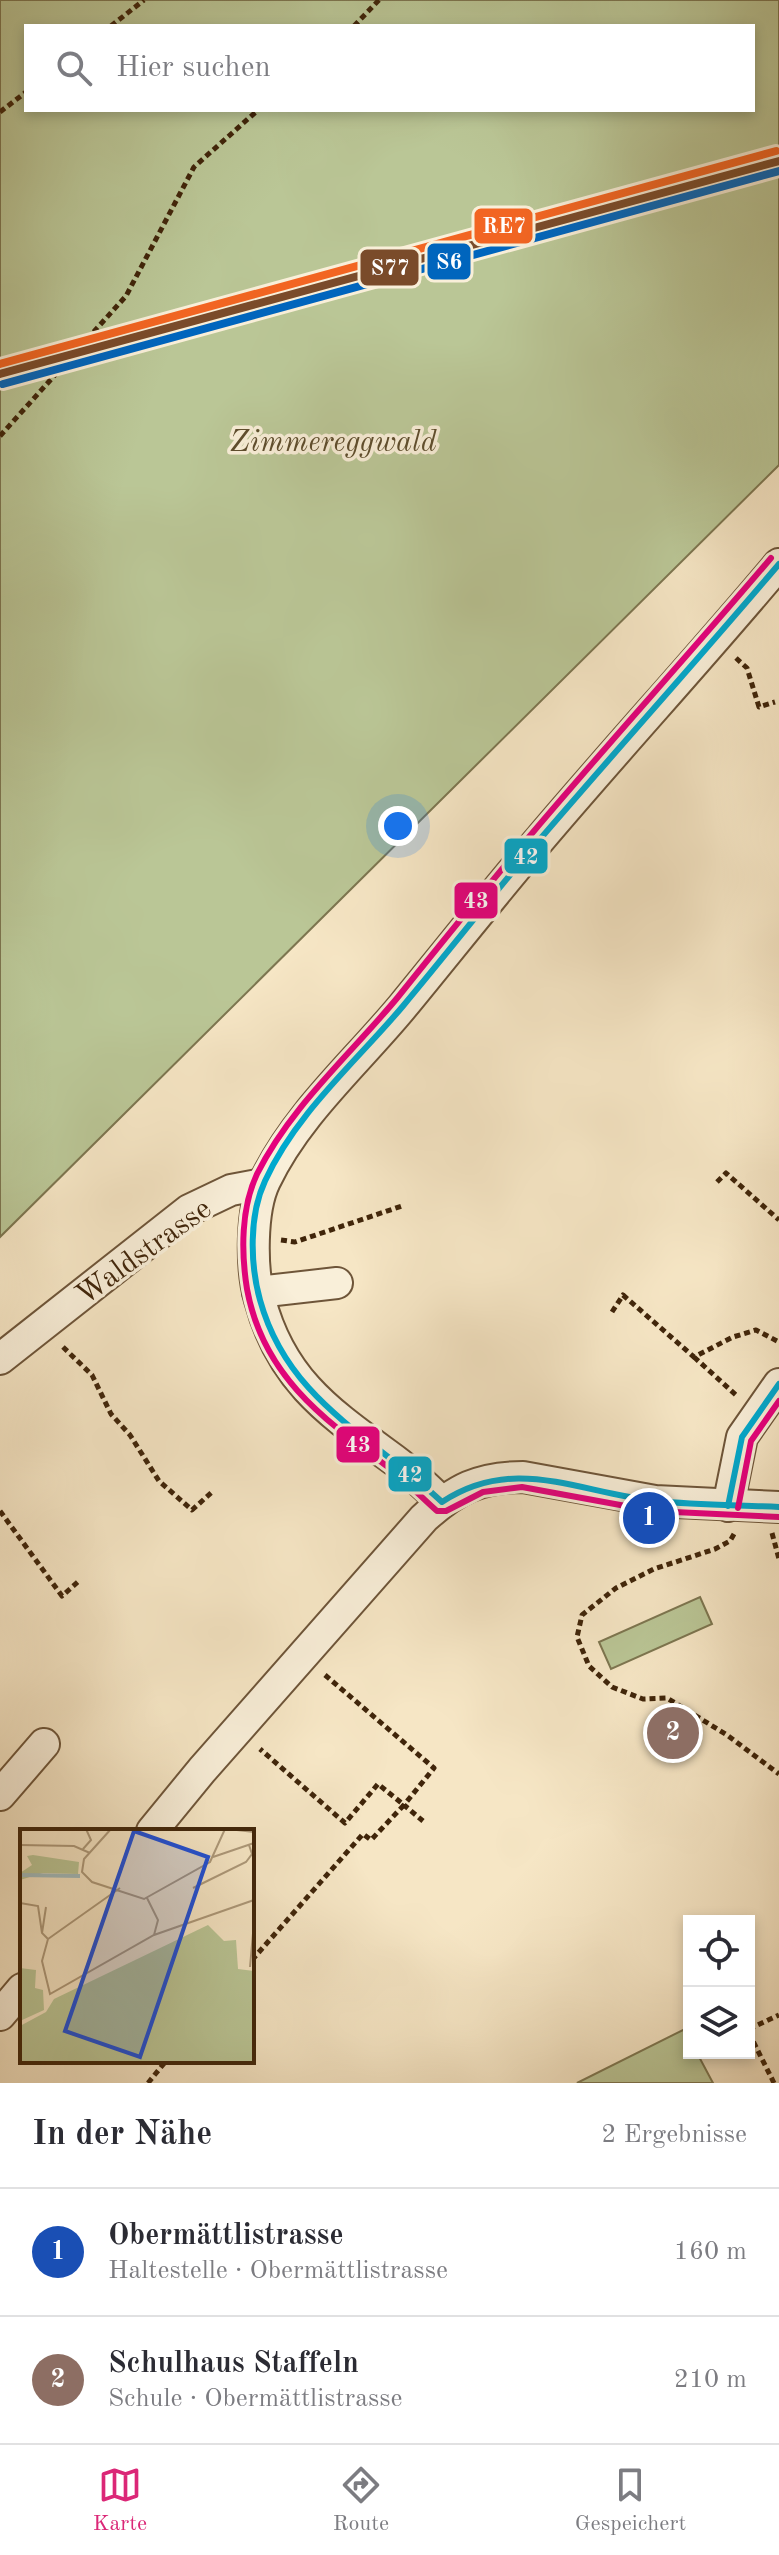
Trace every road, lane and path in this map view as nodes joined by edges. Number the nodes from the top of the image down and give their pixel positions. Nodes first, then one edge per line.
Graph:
1 (144, 0) edge
2 (379, 0) edge
3 (114, 24) edge
4 (356, 24) edge
5 (24, 94) edge
6 (0, 112) edge
7 (256, 112) edge
8 (0, 436) edge
9 (779, 564) edge
10 (715, 638) junction
11 (775, 702) dead end
12 (717, 1182) dead end
13 (263, 1184) junction
14 (402, 1206) dead end
15 (779, 1220) edge
16 (272, 1239) dead end
17 (337, 1283) dead end
18 (258, 1292) junction
19 (612, 1312) dead end
20 (53, 1338) dead end
21 (779, 1342) edge
22 (694, 1357) junction
23 (0, 1359) edge
24 (720, 1380) dead end
25 (779, 1384) edge
26 (212, 1492) dead end
27 (442, 1502) junction
28 (779, 1507) edge
29 (0, 1511) edge
30 (733, 1516) junction
31 (772, 1538) dead end
32 (779, 1559) edge
33 (79, 1581) dead end
34 (304, 1655) junction
35 (44, 1744) dead end
36 (254, 1744) dead end
37 (779, 1774) edge
38 (0, 1795) edge
39 (404, 1805) junction
40 (423, 1821) dead end
41 (154, 1829) edge
42 (254, 1958) edge
43 (20, 1991) edge
44 (0, 2015) edge
45 (779, 2015) edge
46 (755, 2028) edge
47 (755, 2043) edge
48 (164, 2063) edge
49 (148, 2083) edge
50 (774, 2083) edge

1 - 3 path
2 - 4 path
5 - 6 path
7 - 8 path
9 - 10 street
10 - 11 path
10 - 13 street
12 - 15 path
13 - 18 street
13 - 23 street, Waldstrasse
14 - 16 path
17 - 18 street
18 - 27 street
19 - 22 path
20 - 26 path
21 - 22 path
22 - 24 path
25 - 30 street
27 - 30 street
27 - 34 street
28 - 30 street
29 - 33 path
30 - 37 path
31 - 32 path
34 - 39 path
34 - 41 street
35 - 38 street
36 - 39 path
39 - 40 path
39 - 42 path
43 - 44 street
45 - 46 path
47 - 50 path
48 - 49 path

